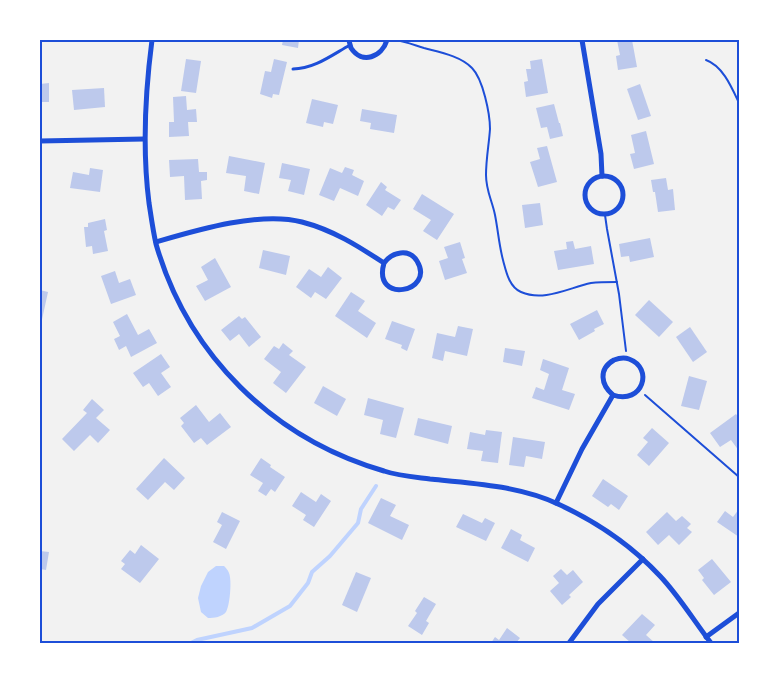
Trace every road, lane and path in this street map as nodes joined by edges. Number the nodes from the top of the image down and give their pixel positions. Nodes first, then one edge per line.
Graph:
1 (152, 40) edge
2 (387, 40) edge
3 (393, 40) edge
4 (582, 40) edge
5 (350, 43) edge
6 (706, 60) dead end
7 (293, 69) dead end
8 (738, 98) edge
9 (739, 103) edge
10 (144, 139) junction
11 (40, 140) edge
12 (602, 176) junction
13 (605, 215) junction
14 (156, 242) junction
15 (384, 263) junction
16 (617, 282) junction
17 (626, 358) junction
18 (639, 389) junction
19 (613, 395) junction
20 (739, 477) edge
21 (556, 503) junction
22 (642, 560) junction
23 (739, 613) edge
24 (706, 637) junction
25 (569, 643) edge
26 (711, 643) edge

1 - 10 street
2 - 5 street
3 - 16 path
4 - 12 street
5 - 7 lane
6 - 8 path
8 - 9 path
10 - 11 street
10 - 14 street
12 - 13 street
12 - 13 street
13 - 16 path
14 - 15 street
14 - 21 street
15 - 15 street
16 - 17 path
17 - 18 street
17 - 19 street
18 - 19 street
18 - 20 path
19 - 21 street
21 - 22 street
22 - 24 street
22 - 25 street
23 - 24 street
24 - 26 street

